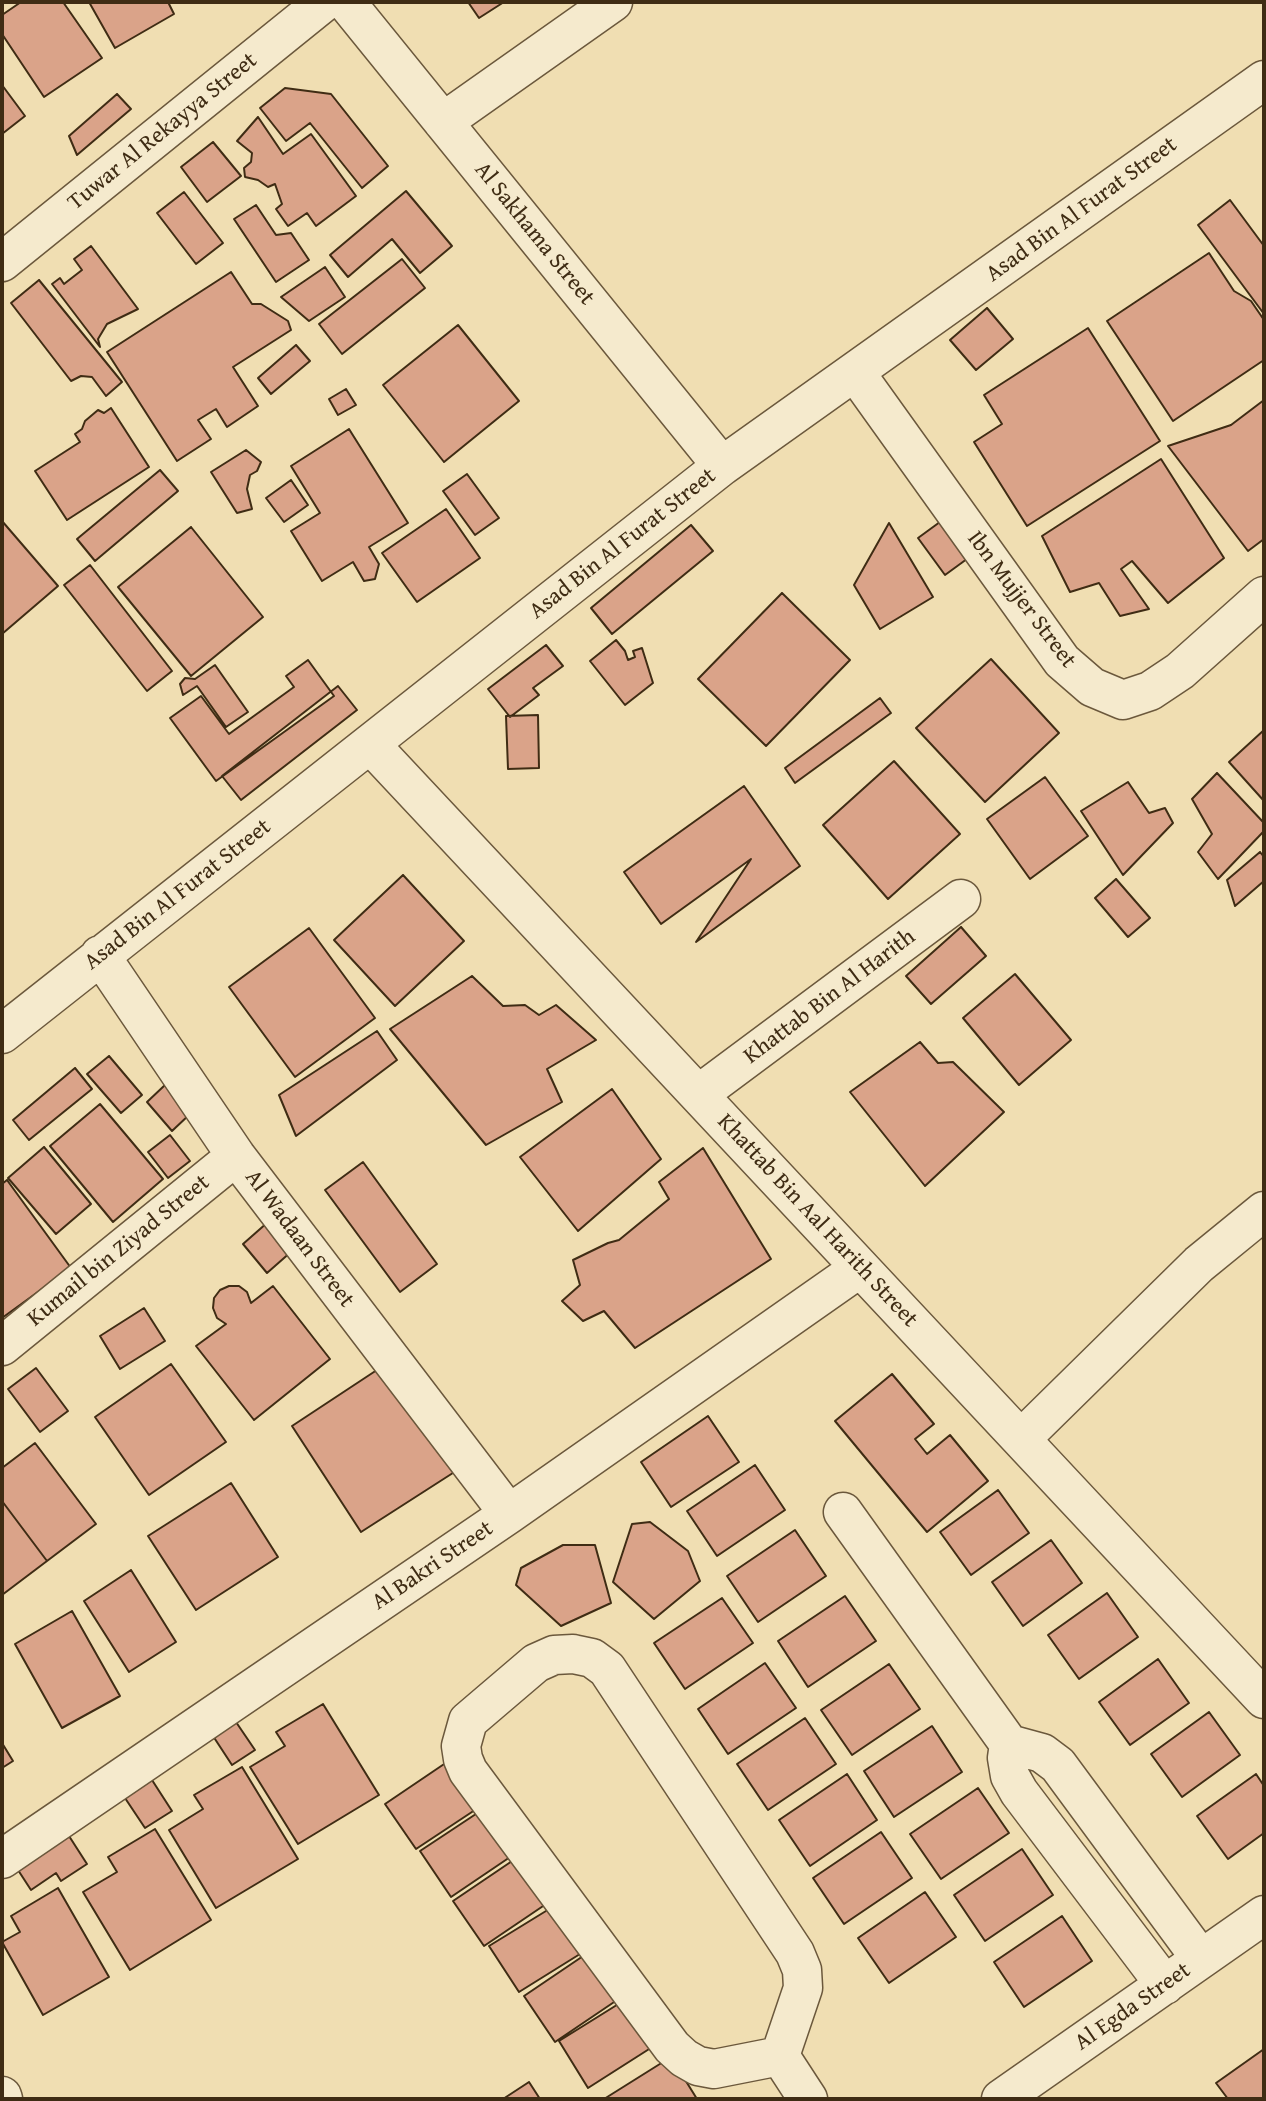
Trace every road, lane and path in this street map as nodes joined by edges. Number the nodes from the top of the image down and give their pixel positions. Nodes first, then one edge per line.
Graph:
1 (324, 2) edge
2 (346, 2) edge
3 (613, 2) edge
4 (1264, 80) edge
5 (443, 122) junction
6 (2, 262) edge
7 (855, 372) junction
8 (722, 466) junction
9 (1264, 596) edge
10 (370, 744) junction
11 (961, 900) dead end
12 (100, 956) junction
13 (2, 1034) edge
14 (699, 1094) junction
15 (236, 1156) junction
16 (1264, 1211) edge
17 (860, 1268) junction
18 (2, 1346) edge
19 (1021, 1439) junction
20 (843, 1512) dead end
21 (509, 1514) junction
22 (1264, 1699) edge
23 (1009, 1744) junction
24 (2, 1859) edge
25 (1264, 1915) edge
26 (1200, 1959) junction
27 (1165, 1985) junction
28 (780, 2056) junction
29 (808, 2099) edge
30 (1001, 2099) edge

1 - 6 street, Tuwar Al Rekayya Street
2 - 5 street, Al Sakhama Street
3 - 5 street
4 - 7 street, Asad Bin Al Furat Street
5 - 8 street, Al Sakhama Street
7 - 8 street, Asad Bin Al Furat Street
7 - 9 street, Ibn Mujjer Street
8 - 10 street, Asad Bin Al Furat Street
10 - 12 street, Asad Bin Al Furat Street
10 - 14 street, Khattab Bin Aal Harith Street
11 - 14 street, Khattab Bin Al Harith
12 - 13 street, Asad Bin Al Furat Street
12 - 15 street, Al Wadaan Street
14 - 17 street, Khattab Bin Aal Harith Street
15 - 18 street, Kumail bin Ziyad Street
15 - 21 street, Al Wadaan Street
16 - 19 street
17 - 19 street, Khattab Bin Aal Harith Street
17 - 21 street, Al Bakri Street
19 - 22 street, Khattab Bin Aal Harith Street
20 - 23 street
21 - 24 street, Al Bakri Street
23 - 26 street
23 - 27 street
25 - 26 street, Al Egda Street
26 - 27 street, Al Egda Street
27 - 30 street, Al Egda Street
28 - 28 street
28 - 29 street

